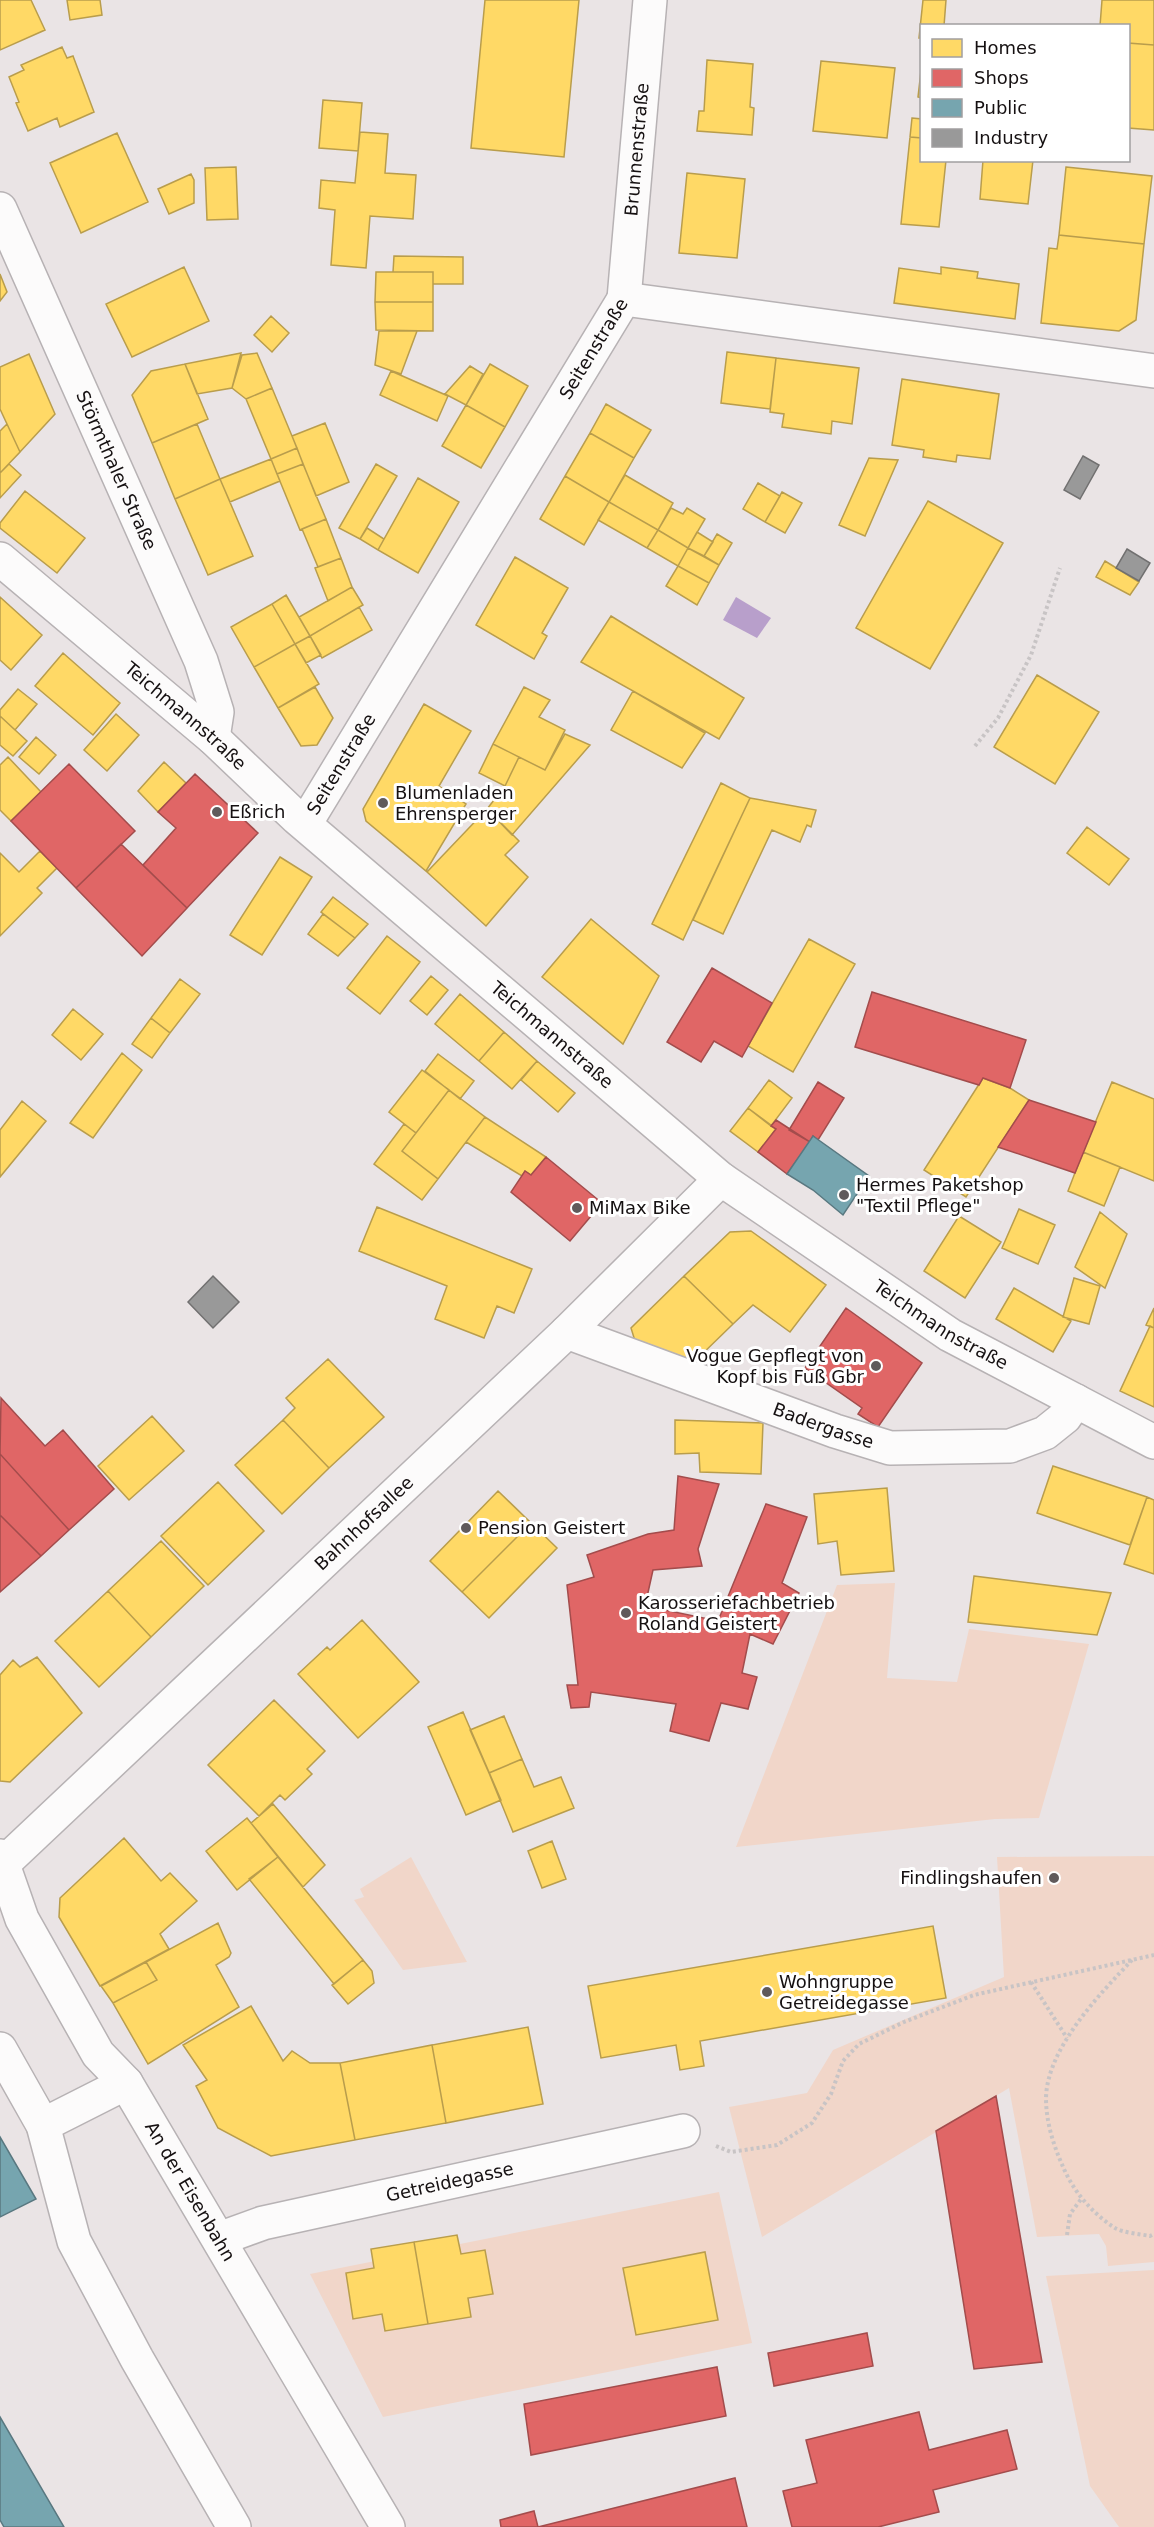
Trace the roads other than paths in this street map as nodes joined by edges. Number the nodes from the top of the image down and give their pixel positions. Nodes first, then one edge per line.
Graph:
1 (650, 0) edge
2 (0, 209) edge
3 (624, 299) junction
4 (1154, 370) edge
5 (0, 559) edge
6 (213, 738) junction
7 (305, 824) junction
8 (721, 1179) junction
9 (567, 1332) junction
10 (1076, 1401) junction
11 (1154, 1442) edge
12 (2, 1859) edge
13 (0, 2049) edge
14 (126, 2083) junction
15 (43, 2125) junction
16 (683, 2131) road end
17 (219, 2239) junction
18 (234, 2527) edge
19 (388, 2527) edge

1 - 3 street, Brunnenstraße
2 - 6 street, Störmthaler Straße
3 - 4 street, Seitenstraße
3 - 7 street, Seitenstraße
5 - 6 street, Teichmannstraße
6 - 7 street, Teichmannstraße
7 - 8 street, Teichmannstraße
8 - 9 street, Bahnhofsallee
8 - 10 street, Teichmannstraße
9 - 10 street, Badergasse
9 - 12 street, Bahnhofsallee
10 - 11 street, Teichmannstraße
12 - 14 street, An der Eisenbahn
13 - 15 street
14 - 15 street
14 - 17 street, An der Eisenbahn
15 - 18 street
16 - 17 street, Getreidegasse
17 - 19 street, An der Eisenbahn

